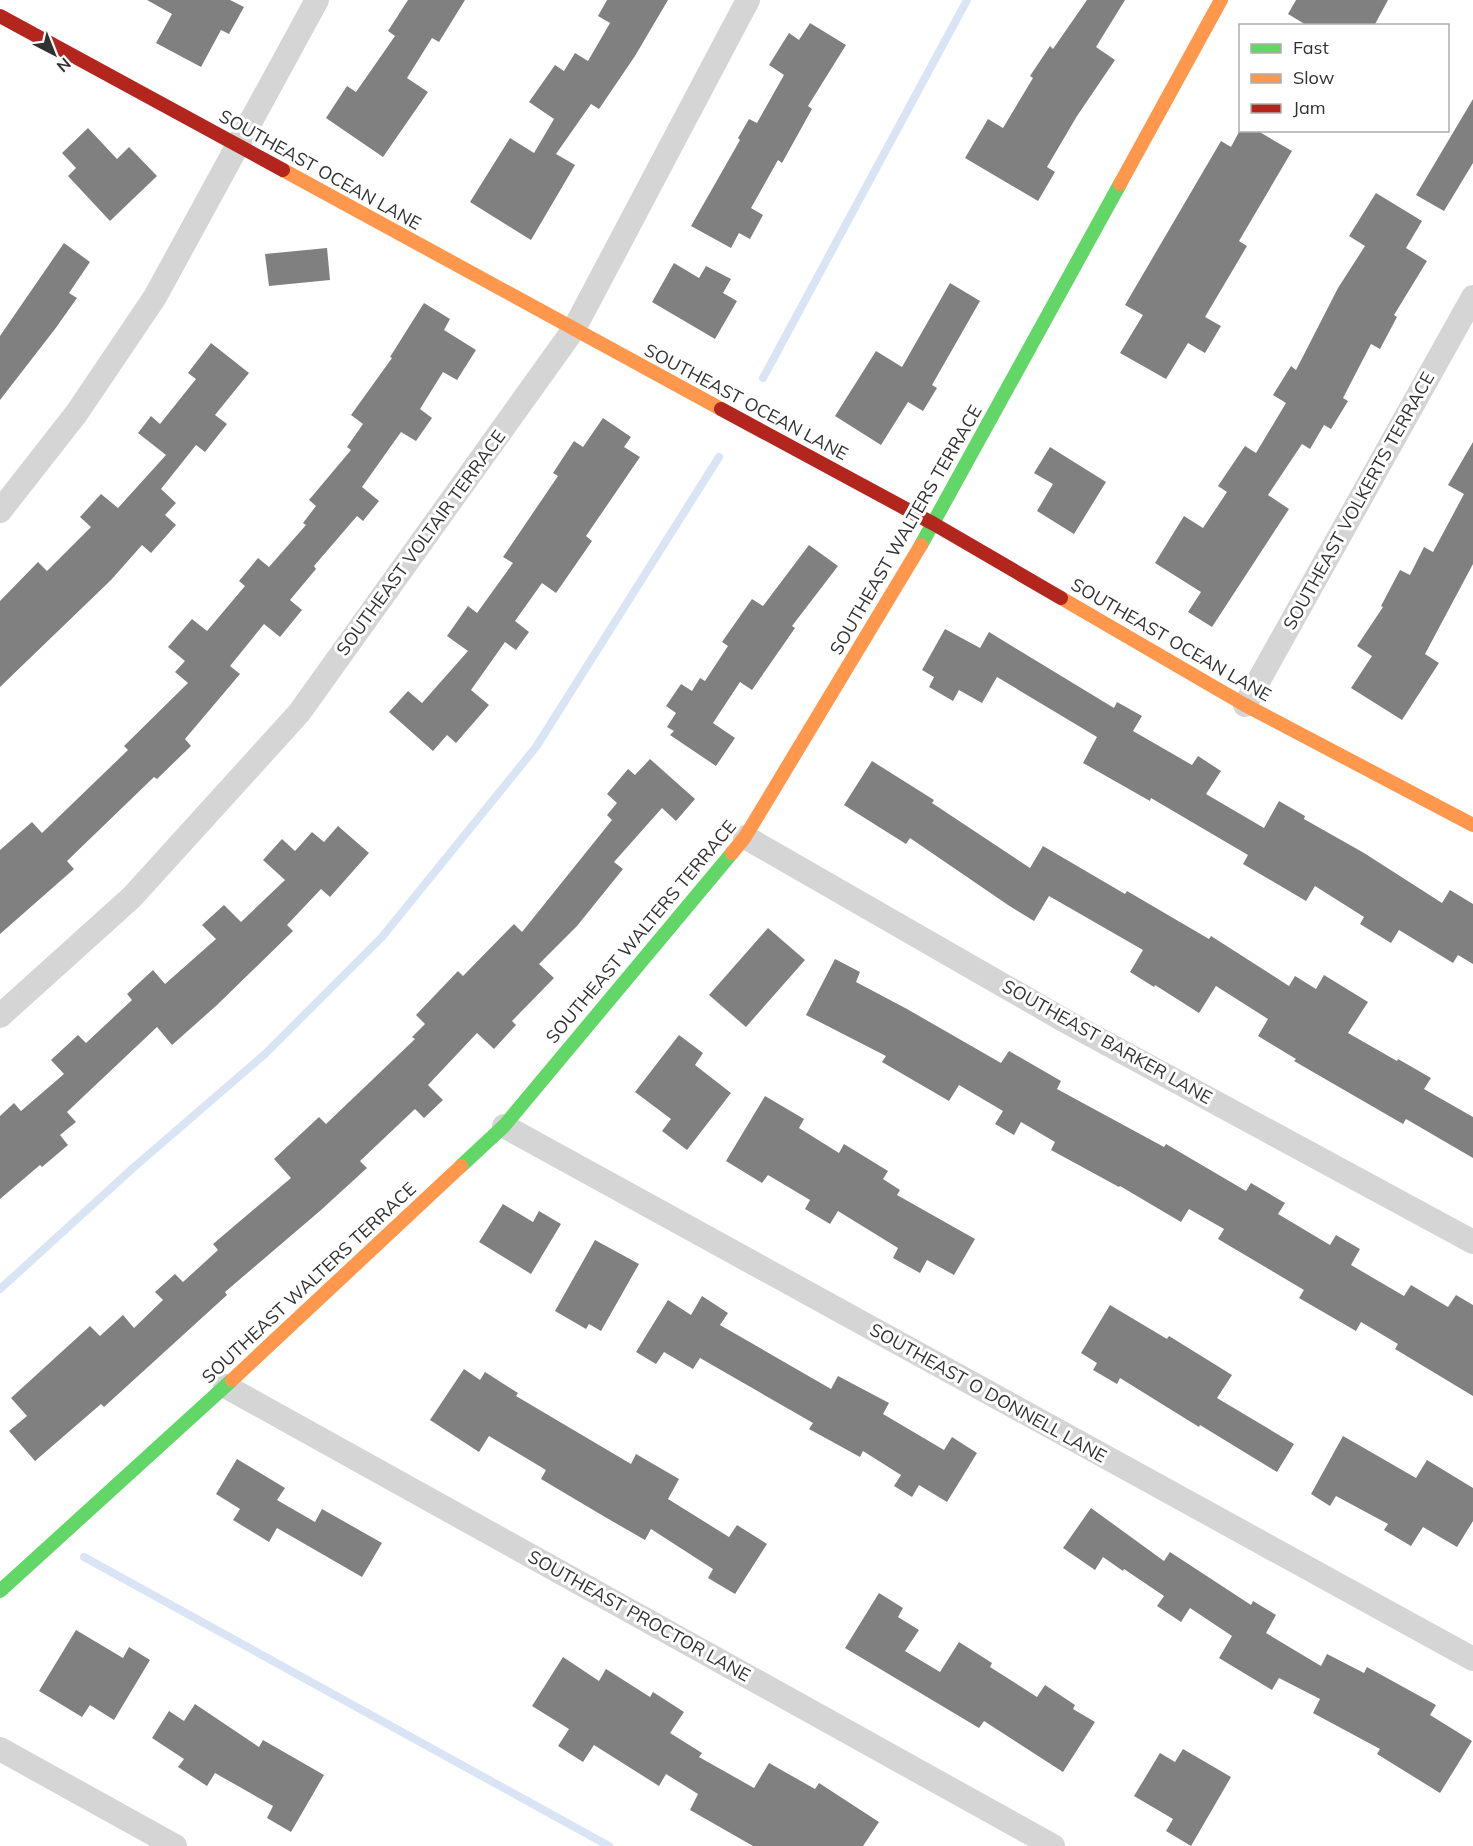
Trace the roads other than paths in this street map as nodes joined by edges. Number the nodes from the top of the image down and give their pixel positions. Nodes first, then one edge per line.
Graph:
1 (317, 0) edge
2 (748, 0) edge
3 (1221, 0) edge
4 (0, 16) edge
5 (237, 145) junction
6 (1473, 297) edge
7 (573, 329) junction
8 (0, 511) edge
9 (934, 524) junction
10 (1245, 705) junction
11 (1473, 825) edge
12 (745, 837) junction
13 (0, 1016) edge
14 (504, 1126) junction
15 (1473, 1242) edge
16 (225, 1386) junction
17 (0, 1591) edge
18 (1473, 1659) edge
19 (0, 1749) edge
20 (174, 1846) edge
21 (1053, 1846) edge

1 - 5 street
2 - 7 street, SOUTHEAST VOLTAIR TERRACE
3 - 9 street, SOUTHEAST WALTERS TERRACE
4 - 5 street, SOUTHEAST OCEAN LANE
5 - 7 street, SOUTHEAST OCEAN LANE
5 - 8 street
6 - 10 street, SOUTHEAST VOLKERTS TERRACE
7 - 9 street, SOUTHEAST OCEAN LANE
7 - 13 street, SOUTHEAST VOLTAIR TERRACE
9 - 10 street, SOUTHEAST OCEAN LANE
9 - 12 street, SOUTHEAST WALTERS TERRACE
10 - 11 street, SOUTHEAST OCEAN LANE
12 - 14 street, SOUTHEAST WALTERS TERRACE
12 - 15 street, SOUTHEAST BARKER LANE
14 - 16 street, SOUTHEAST WALTERS TERRACE
14 - 18 street, SOUTHEAST O DONNELL LANE
16 - 17 street, SOUTHEAST WALTERS TERRACE
16 - 21 street, SOUTHEAST PROCTOR LANE
19 - 20 street

